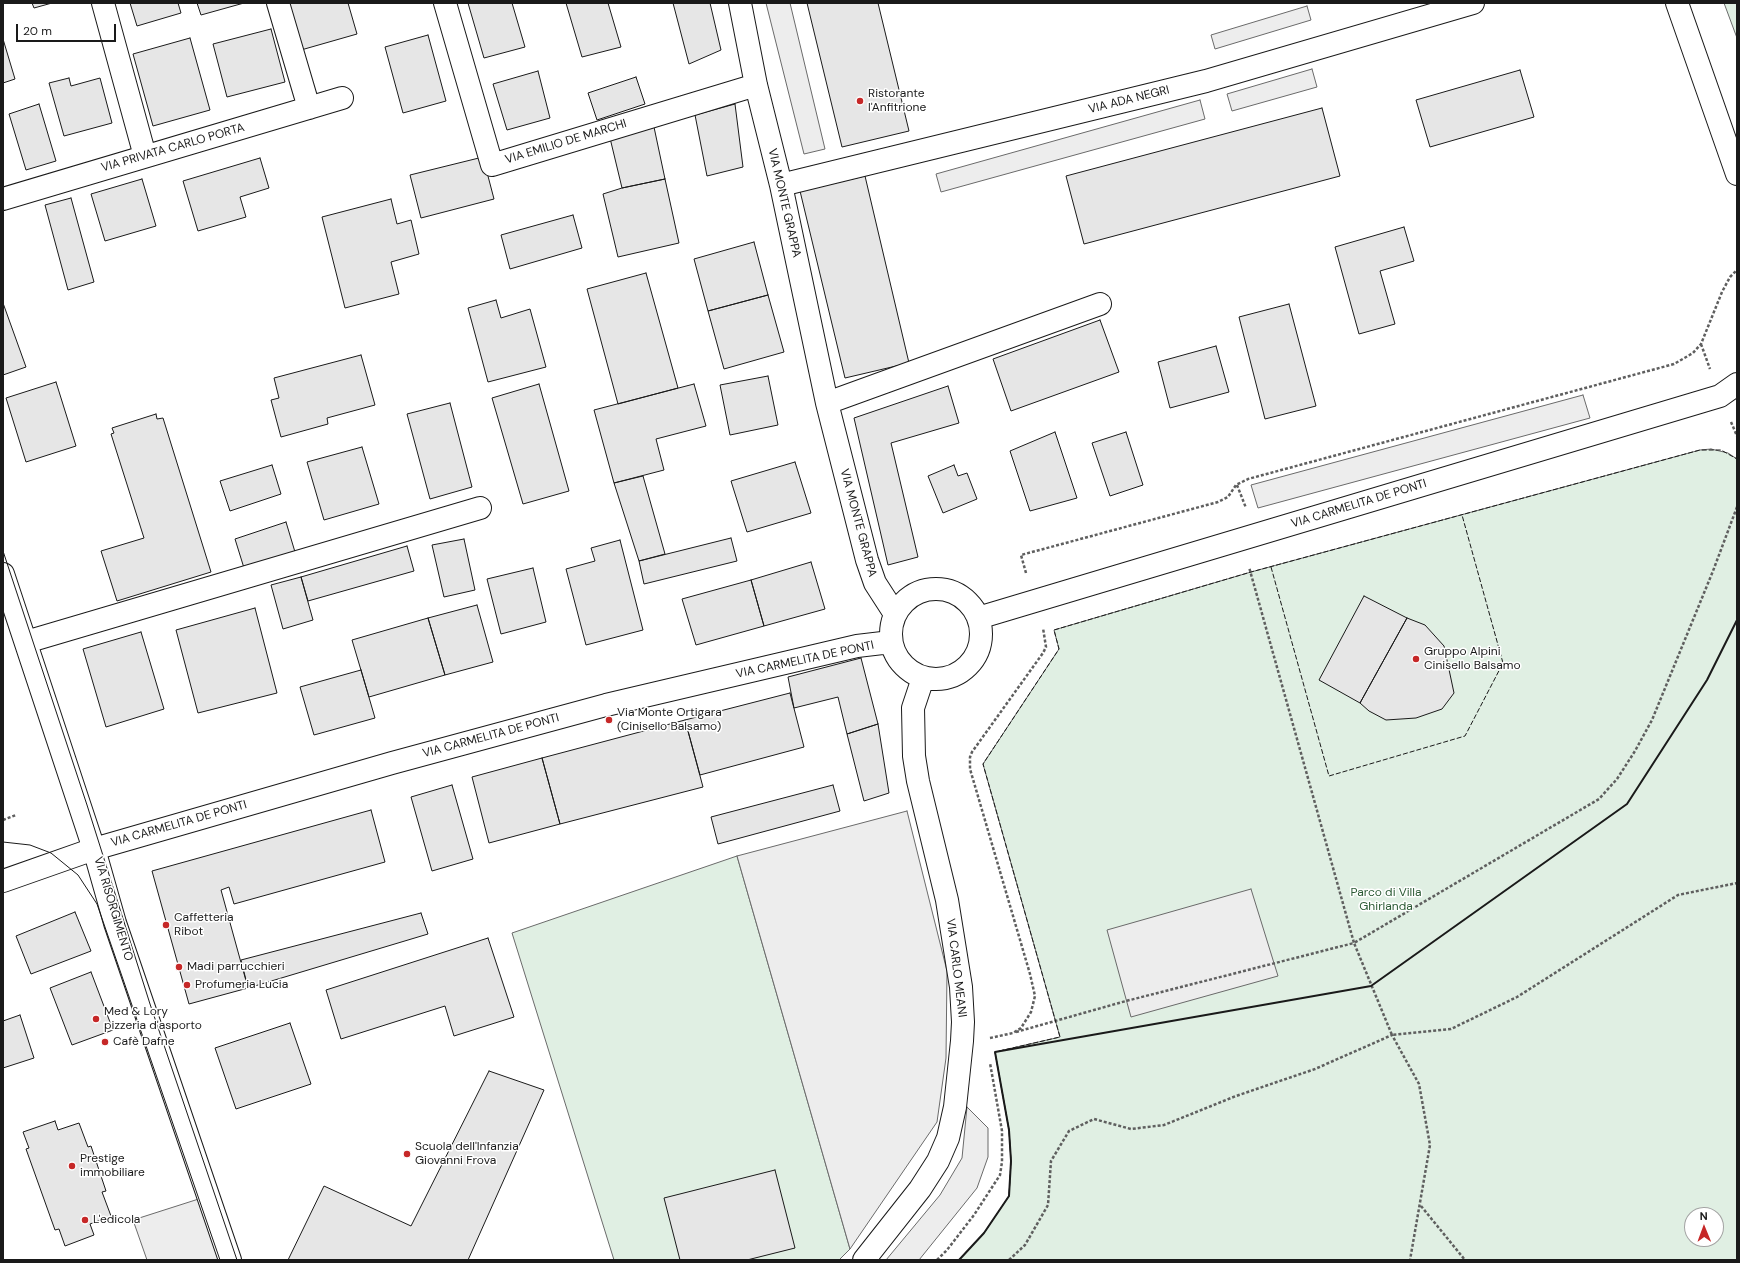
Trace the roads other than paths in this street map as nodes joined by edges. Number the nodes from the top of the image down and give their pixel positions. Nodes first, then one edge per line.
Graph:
1 (103, 3) edge
2 (278, 3) edge
3 (445, 3) edge
4 (740, 3) edge
5 (1473, 3) edge
6 (1678, 3) edge
7 (756, 85) junction
8 (342, 98) dead end
9 (309, 108) junction
10 (145, 156) junction
11 (1737, 174) edge
12 (781, 185) junction
13 (3, 199) edge
14 (1100, 304) dead end
15 (1737, 384) edge
16 (828, 403) junction
17 (480, 508) dead end
18 (3, 574) edge
19 (895, 614) junction
20 (978, 618) junction
21 (26, 642) junction
22 (891, 642) junction
23 (923, 678) junction
24 (94, 848) junction
25 (3, 881) edge
26 (227, 1252) edge
27 (864, 1260) edge

1 - 10 street
2 - 9 street
3 - 7 street, VIA EMILIO DE MARCHI
4 - 7 street, VIA MONTE GRAPPA
5 - 12 street, VIA ADA NEGRI
6 - 11 street
7 - 12 street, VIA MONTE GRAPPA
8 - 9 street, VIA PRIVATA CARLO PORTA
9 - 10 street, VIA PRIVATA CARLO PORTA
10 - 13 street, VIA PRIVATA CARLO PORTA
12 - 16 street, VIA MONTE GRAPPA
14 - 16 street
15 - 20 street, VIA CARMELITA DE PONTI
16 - 19 street, VIA MONTE GRAPPA
17 - 21 street
18 - 21 street, VIA RISORGIMENTO
19 - 20 street
19 - 22 street
20 - 23 street
21 - 24 street, VIA RISORGIMENTO
22 - 23 street
22 - 24 street, VIA CARMELITA DE PONTI
23 - 27 street, VIA CARLO MEANI
24 - 25 street, VIA CARMELITA DE PONTI
24 - 26 street, VIA RISORGIMENTO

